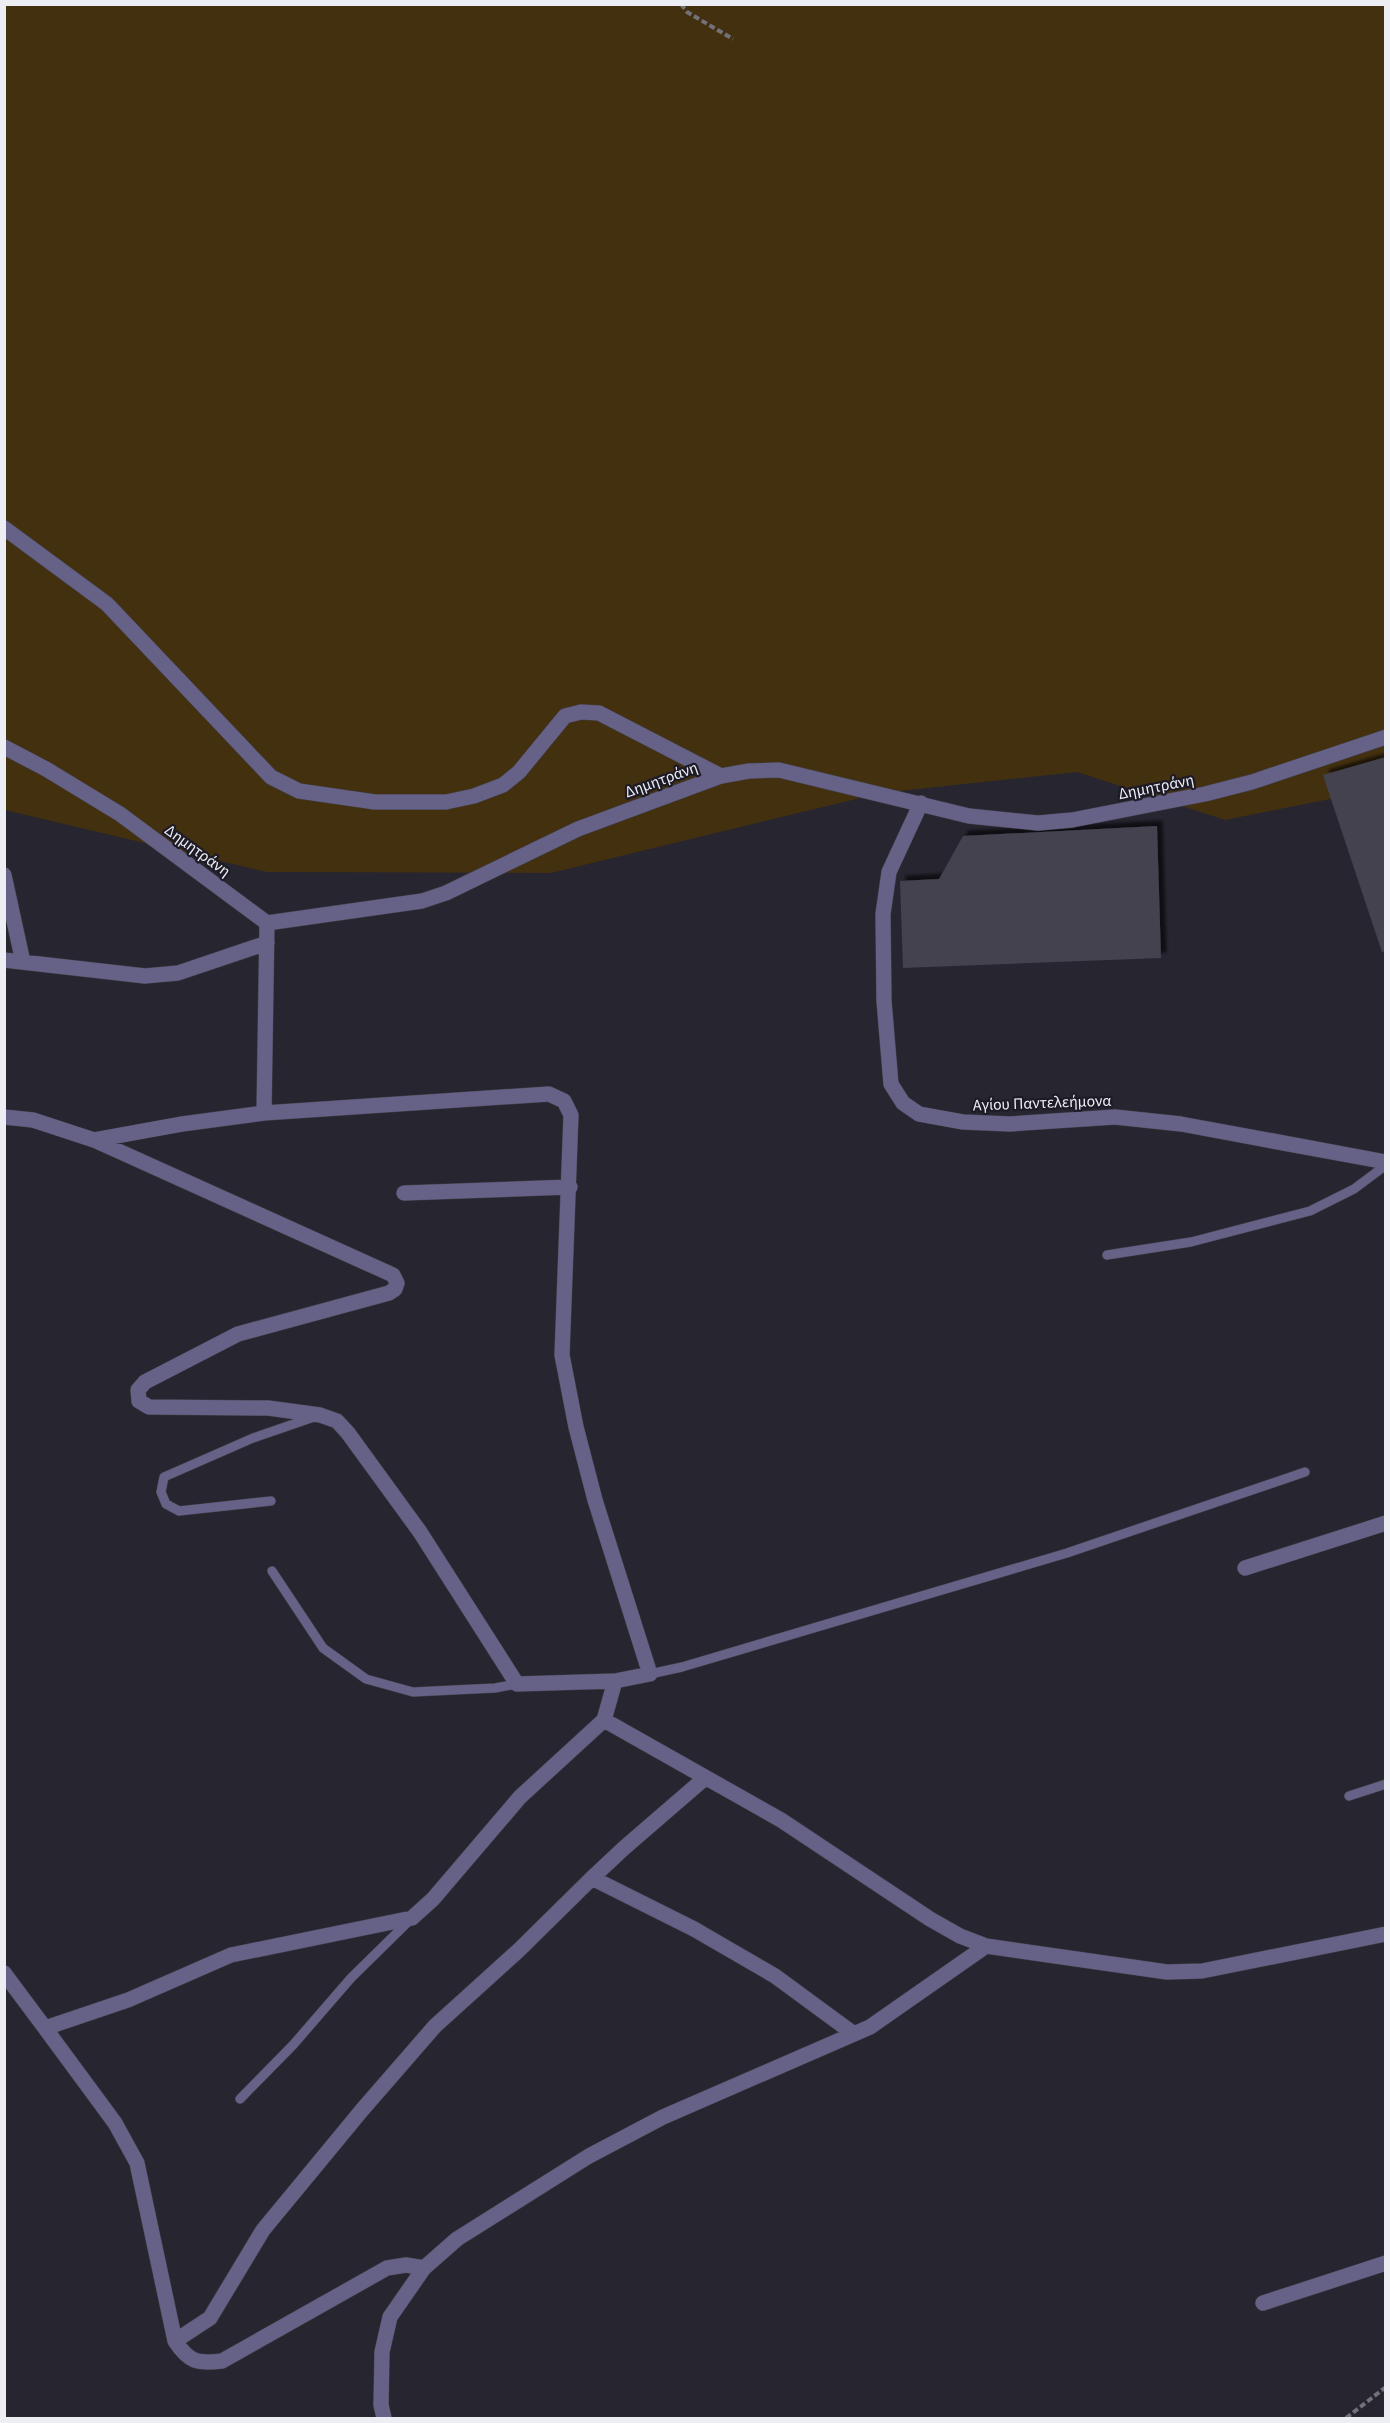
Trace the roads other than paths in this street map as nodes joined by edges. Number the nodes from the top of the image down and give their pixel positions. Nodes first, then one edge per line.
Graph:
1 (4, 528) edge
2 (1386, 736) edge
3 (4, 747) edge
4 (721, 776) junction
5 (921, 803) junction
6 (4, 875) edge
7 (267, 923) junction
8 (267, 943) junction
9 (4, 960) edge
10 (22, 962) junction
11 (264, 1113) junction
12 (4, 1117) edge
13 (94, 1140) junction
14 (1386, 1163) edge
15 (570, 1187) junction
16 (404, 1193) dead end
17 (1107, 1255) dead end
18 (320, 1415) junction
19 (1305, 1472) dead end
20 (271, 1501) dead end
21 (1386, 1523) edge
22 (1245, 1568) dead end
23 (272, 1571) dead end
24 (650, 1674) junction
25 (615, 1681) junction
26 (518, 1684) junction
27 (604, 1720) junction
28 (705, 1778) junction
29 (1386, 1784) edge
30 (1349, 1796) dead end
31 (592, 1878) junction
32 (412, 1918) junction
33 (1386, 1934) edge
34 (986, 1946) junction
35 (4, 1973) edge
36 (45, 2028) junction
37 (854, 2034) junction
38 (240, 2099) dead end
39 (1386, 2263) edge
40 (424, 2268) junction
41 (1263, 2303) dead end
42 (175, 2341) junction
43 (384, 2418) edge

1 - 4 street
2 - 5 street, Δημητράνη
3 - 7 street, Δημητράνη
4 - 5 street, Δημητράνη
4 - 7 street, Δημητράνη
5 - 14 street, Αγίου Παντελεήμονα
6 - 10 street
7 - 8 street
8 - 10 street
8 - 11 street
9 - 10 street
11 - 13 street
11 - 15 street
12 - 13 street
13 - 18 street
14 - 17 lane
15 - 16 street
15 - 24 street
18 - 20 lane
18 - 26 street
19 - 24 lane
21 - 22 street
23 - 26 lane
24 - 25 street
25 - 26 street
25 - 27 street
27 - 28 street
27 - 32 street
28 - 31 street
28 - 34 street
29 - 30 lane
31 - 37 street
31 - 42 street
32 - 36 street
32 - 38 lane
33 - 34 street
34 - 37 street
35 - 36 street
36 - 42 street
37 - 40 street
39 - 41 street
40 - 42 street
40 - 43 street

